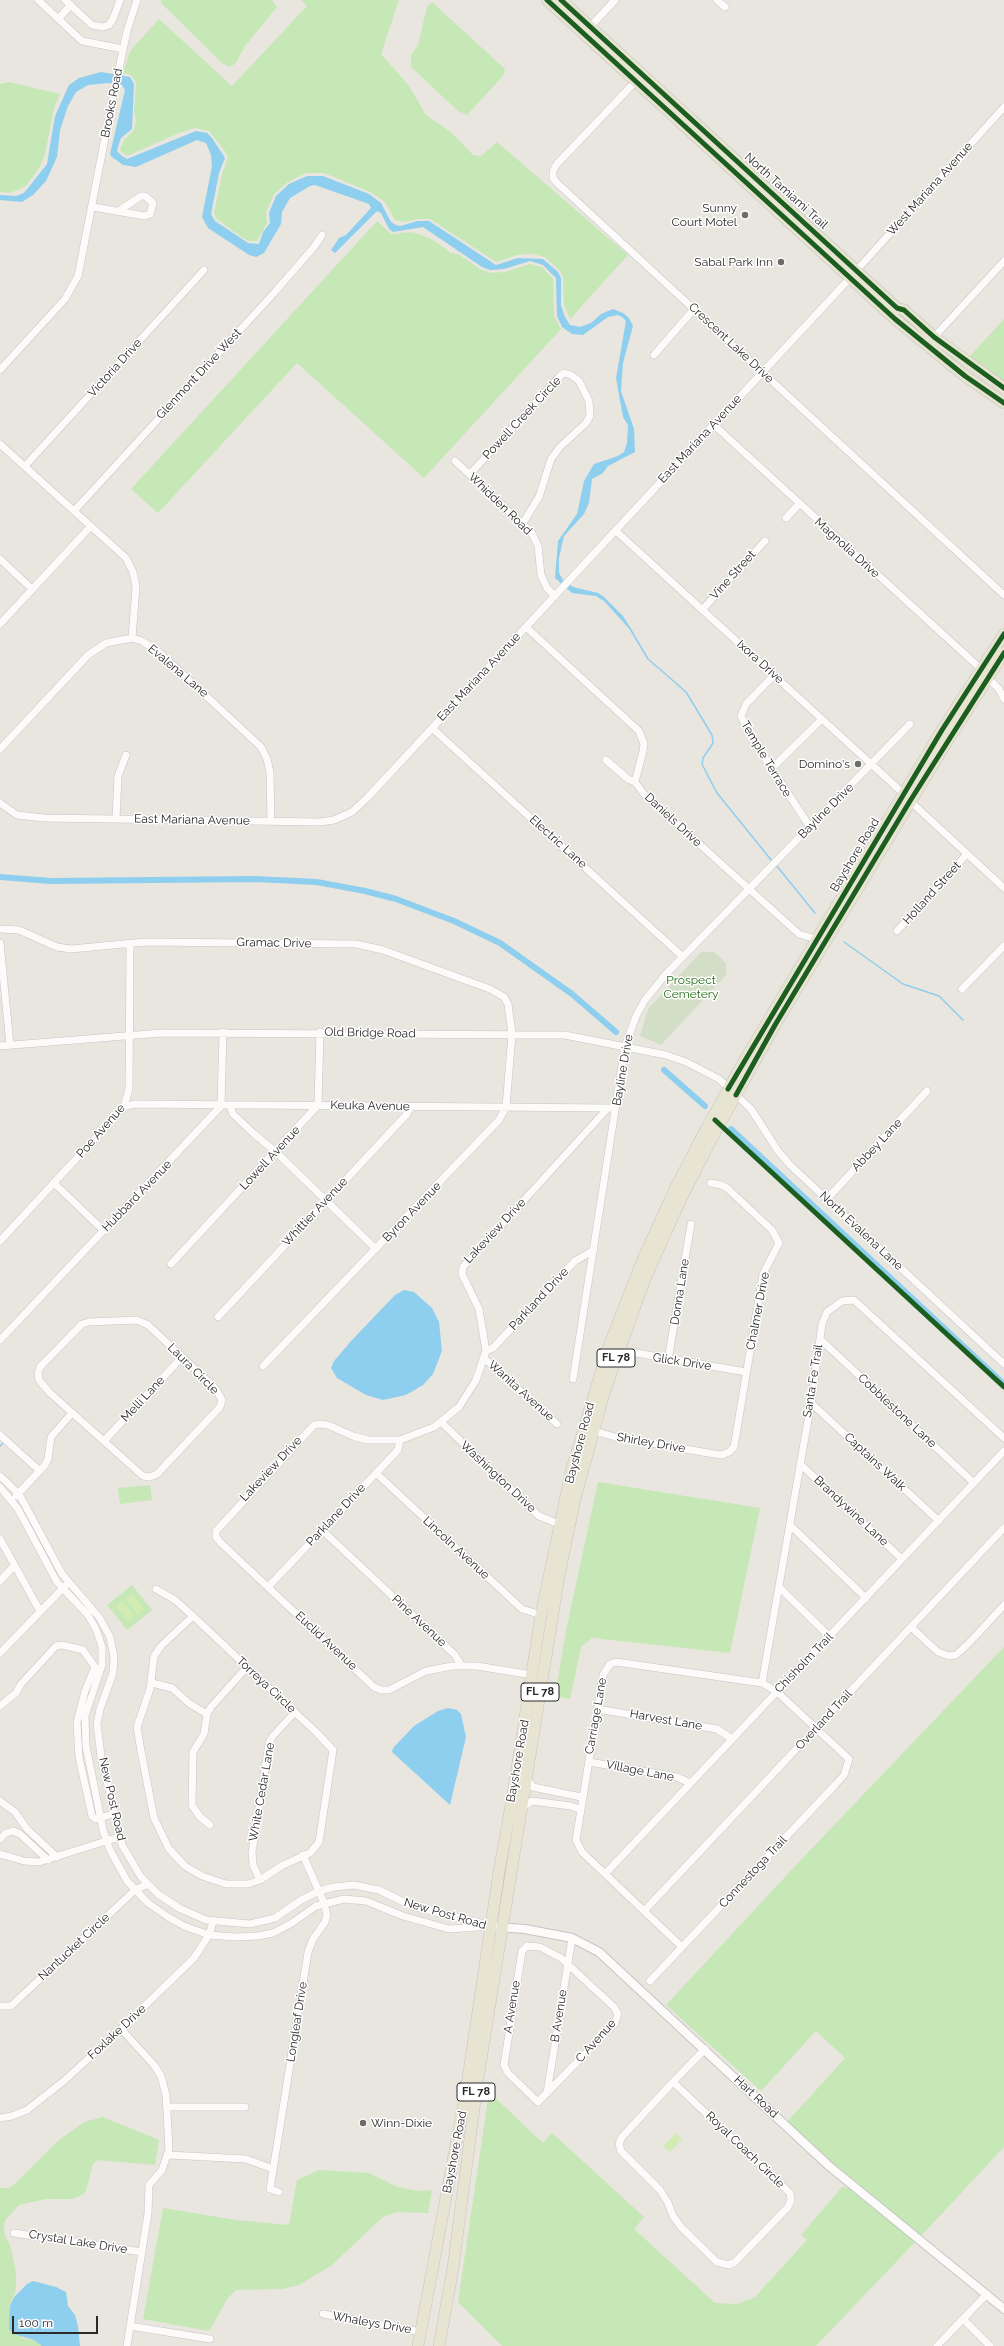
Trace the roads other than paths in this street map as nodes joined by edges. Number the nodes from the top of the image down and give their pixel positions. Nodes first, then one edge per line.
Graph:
1 (38, 0) edge
2 (120, 0) edge
3 (137, 0) edge
4 (547, 0) edge
5 (561, 0) edge
6 (615, 0) edge
7 (717, 0) edge
8 (68, 3) edge
9 (725, 7) dead end
10 (58, 19) junction
11 (586, 30) junction
12 (123, 49) junction
13 (635, 82) junction
14 (1004, 107) edge
15 (704, 145) junction
16 (732, 155) junction
17 (727, 166) junction
18 (756, 177) junction
19 (93, 207) junction
20 (120, 210) dead end
21 (322, 235) dead end
22 (1004, 261) edge
23 (204, 270) dead end
24 (853, 274) junction
25 (694, 309) junction
26 (934, 337) junction
27 (654, 355) dead end
28 (0, 370) edge
29 (762, 372) junction
30 (1004, 388) edge
31 (1004, 403) edge
32 (714, 425) junction
33 (0, 444) edge
34 (455, 461) dead end
35 (25, 466) junction
36 (470, 474) junction
37 (799, 504) junction
38 (74, 511) junction
39 (786, 518) dead end
40 (523, 523) junction
41 (91, 526) junction
42 (616, 531) junction
43 (765, 541) dead end
44 (0, 559) edge
45 (32, 589) junction
46 (1004, 595) edge
47 (554, 596) junction
48 (702, 610) junction
49 (0, 624) edge
50 (526, 627) junction
51 (1004, 634) edge
52 (132, 638) junction
53 (1004, 653) edge
54 (984, 673) junction
55 (774, 675) junction
56 (1004, 699) edge
57 (822, 719) junction
58 (910, 724) dead end
59 (432, 728) junction
60 (0, 749) edge
61 (126, 755) dead end
62 (606, 760) dead end
63 (871, 765) junction
64 (771, 769) junction
65 (635, 782) junction
66 (907, 797) junction
67 (0, 803) edge
68 (116, 819) junction
69 (271, 821) junction
70 (810, 827) junction
71 (967, 854) junction
72 (1004, 888) edge
73 (749, 889) junction
74 (0, 929) edge
75 (897, 932) dead end
76 (816, 939) junction
77 (0, 943) edge
78 (130, 944) junction
79 (1004, 946) edge
80 (683, 957) junction
81 (962, 989) dead end
82 (223, 1032) junction
83 (320, 1032) junction
84 (512, 1034) junction
85 (129, 1035) junction
86 (10, 1045) junction
87 (0, 1046) edge
88 (625, 1047) junction
89 (928, 1091) dead end
90 (732, 1092) junction
91 (318, 1105) junction
92 (221, 1106) junction
93 (230, 1106) junction
94 (124, 1107) junction
95 (411, 1107) junction
96 (506, 1107) junction
97 (608, 1108) junction
98 (616, 1108) junction
99 (276, 1152) junction
100 (54, 1183) junction
101 (711, 1183) dead end
102 (827, 1199) junction
103 (326, 1201) junction
104 (691, 1224) dead end
105 (104, 1231) junction
106 (0, 1241) edge
107 (376, 1249) junction
108 (594, 1250) junction
109 (171, 1264) dead end
110 (218, 1317) dead end
111 (820, 1339) junction
112 (0, 1340) edge
113 (619, 1350) junction
114 (486, 1351) junction
115 (182, 1357) junction
116 (485, 1359) junction
117 (668, 1360) junction
118 (1004, 1364) edge
119 (263, 1366) dead end
120 (746, 1372) junction
121 (573, 1379) dead end
122 (811, 1402) junction
123 (72, 1413) junction
124 (586, 1418) junction
125 (441, 1422) junction
126 (557, 1424) dead end
127 (594, 1431) junction
128 (0, 1435) edge
129 (1004, 1438) edge
130 (400, 1440) junction
131 (104, 1441) junction
132 (1004, 1451) edge
133 (710, 1454) joint
134 (800, 1464) junction
135 (40, 1471) junction
136 (376, 1472) junction
137 (0, 1476) edge
138 (974, 1483) junction
139 (0, 1487) edge
140 (19, 1494) junction
141 (12, 1499) junction
142 (939, 1521) junction
143 (790, 1525) junction
144 (558, 1527) junction
145 (1004, 1528) edge
146 (322, 1530) junction
147 (216, 1531) joint
148 (0, 1539) edge
149 (566, 1545) junction
150 (902, 1559) junction
151 (14, 1566) junction
152 (0, 1581) edge
153 (69, 1584) junction
154 (268, 1587) junction
155 (780, 1588) junction
156 (62, 1589) junction
157 (156, 1589) dead end
158 (866, 1598) junction
159 (1004, 1605) edge
160 (40, 1611) junction
161 (541, 1614) junction
162 (193, 1616) junction
163 (911, 1627) junction
164 (830, 1636) junction
165 (0, 1654) edge
166 (460, 1666) junction
167 (247, 1667) junction
168 (532, 1675) junction
169 (152, 1682) junction
170 (760, 1683) junction
171 (776, 1692) junction
172 (0, 1706) edge
173 (598, 1709) junction
174 (295, 1712) junction
175 (207, 1714) junction
176 (816, 1728) junction
177 (732, 1739) junction
178 (849, 1759) joint
179 (588, 1762) junction
180 (526, 1778) junction
181 (690, 1783) junction
182 (581, 1797) junction
183 (0, 1801) edge
184 (522, 1808) junction
185 (579, 1809) junction
186 (113, 1814) junction
187 (100, 1818) junction
188 (210, 1826) dead end
189 (119, 1837) junction
190 (0, 1839) edge
191 (106, 1841) junction
192 (0, 1854) edge
193 (303, 1856) junction
194 (57, 1857) junction
195 (48, 1860) junction
196 (605, 1874) junction
197 (260, 1880) junction
198 (148, 1884) junction
199 (354, 1885) junction
200 (135, 1890) junction
201 (319, 1891) junction
202 (352, 1898) junction
203 (324, 1903) junction
204 (644, 1911) junction
205 (213, 1922) junction
206 (497, 1927) junction
207 (209, 1935) junction
208 (572, 1938) junction
209 (682, 1947) junction
210 (567, 1963) junction
211 (650, 1982) dead end
212 (0, 2006) edge
213 (121, 2029) junction
214 (705, 2049) junction
215 (673, 2082) junction
216 (547, 2093) junction
217 (538, 2102) joint
218 (167, 2107) junction
219 (245, 2107) dead end
220 (0, 2118) edge
221 (168, 2155) junction
222 (273, 2169) junction
223 (448, 2184) junction
224 (463, 2187) junction
225 (279, 2192) dead end
226 (14, 2232) dead end
227 (142, 2252) junction
228 (987, 2294) junction
229 (1004, 2309) edge
230 (323, 2314) dead end
231 (964, 2320) junction
232 (130, 2326) junction
233 (421, 2332) junction
234 (210, 2339) dead end
235 (127, 2346) edge
236 (418, 2346) edge
237 (439, 2346) edge
238 (937, 2346) edge
239 (990, 2346) edge

1 - 10 street
2 - 8 street
3 - 12 street, Brooks Road
4 - 11 main road, North Tamiami Trail
5 - 11 main road, North Tamiami Trail
6 - 11 street
7 - 9 street
8 - 10 street
10 - 12 street
11 - 13 main road, North Tamiami Trail
11 - 16 main road, North Tamiami Trail
12 - 19 street, Brooks Road
13 - 15 main road, North Tamiami Trail
13 - 25 street, Crescent Lake Drive
14 - 24 street, West Mariana Avenue
15 - 16 main road
15 - 17 main road, North Tamiami Trail
16 - 18 main road, North Tamiami Trail
17 - 18 main road
17 - 24 main road, North Tamiami Trail
18 - 24 main road, North Tamiami Trail
19 - 20 street
19 - 28 street, Brooks Road
21 - 38 street, Glenmont Drive West
22 - 26 street
23 - 35 street, Victoria Drive
24 - 26 main road, North Tamiami Trail
24 - 29 street, East Mariana Avenue
24 - 31 main road, North Tamiami Trail
25 - 27 street
25 - 29 street, Crescent Lake Drive
26 - 30 main road, North Tamiami Trail
29 - 32 street, East Mariana Avenue
29 - 46 street, Crescent Lake Drive
32 - 37 street, Magnolia Drive
32 - 42 street, East Mariana Avenue
33 - 35 street
34 - 36 street, Whidden Road
35 - 38 street
36 - 40 street, Whidden Road
36 - 40 street, Powell Creek Circle
37 - 39 street
37 - 54 street, Magnolia Drive
38 - 41 street
40 - 47 street, Whidden Road
41 - 45 street
41 - 52 street
42 - 47 street, East Mariana Avenue
42 - 48 street, Ixora Drive
43 - 48 street, Vine Street
44 - 45 street
45 - 49 street
47 - 50 street, East Mariana Avenue
48 - 55 street, Ixora Drive
50 - 59 street, East Mariana Avenue
50 - 65 street, Daniels Drive
51 - 54 main road, Bayshore Road / FL 78
52 - 60 street
52 - 69 street, Evalena Lane
53 - 54 main road, Bayshore Road / FL 78
54 - 56 street, Magnolia Drive
54 - 66 main road, Bayshore Road / FL 78
54 - 66 main road, Bayshore Road / FL 78
55 - 57 street, Ixora Drive
55 - 64 street, Temple Terrace
57 - 63 street, Ixora Drive
57 - 64 street
58 - 63 street, Bayline Drive
59 - 69 street, East Mariana Avenue
59 - 80 street, Electric Lane
61 - 68 street
62 - 65 street
63 - 66 street, Ixora Drive
63 - 70 street, Bayline Drive
64 - 70 street, Temple Terrace
65 - 73 street, Daniels Drive
66 - 71 street, Ixora Drive
66 - 76 main road, Bayshore Road / FL 78
66 - 90 main road, Bayshore Road / FL 78
67 - 68 street, East Mariana Avenue
68 - 69 street, East Mariana Avenue
70 - 73 street, Bayline Drive
71 - 72 street, Ixora Drive
71 - 75 street, Holland Street
73 - 76 street, Daniels Drive
73 - 80 street, Bayline Drive
74 - 78 street, Gramac Drive
76 - 90 main road, Bayshore Road / FL 78
77 - 86 street
78 - 84 street, Gramac Drive
78 - 85 street, Poe Avenue
79 - 81 street
80 - 88 street, Bayline Drive
82 - 83 street, Old Bridge Road
82 - 85 street, Old Bridge Road
82 - 92 street
83 - 84 street, Old Bridge Road
83 - 91 street
84 - 88 street, Old Bridge Road
84 - 96 street, Byron Avenue
85 - 86 street, Old Bridge Road
85 - 94 street, Poe Avenue
86 - 87 street, Old Bridge Road
88 - 90 street, Old Bridge Road
88 - 98 street, Bayline Drive
89 - 102 street, Abbey Lane
90 - 102 street, North Evalena Lane
90 - 113 main road, Bayshore Road / FL 78
90 - 124 main road, Bayshore Road / FL 78
91 - 93 street, Keuka Avenue
91 - 95 street, Keuka Avenue
91 - 99 street, Lowell Avenue
92 - 93 street, Keuka Avenue
92 - 94 street, Keuka Avenue
92 - 105 street, Hubbard Avenue
93 - 99 street
94 - 100 street, Poe Avenue
95 - 96 street, Keuka Avenue
95 - 103 street, Whittier Avenue
96 - 97 street, Keuka Avenue
96 - 107 street, Byron Avenue
97 - 98 street, Keuka Avenue
97 - 114 street, Lakeview Drive
98 - 108 street, Bayline Drive
99 - 103 street
99 - 109 street, Lowell Avenue
100 - 105 street
100 - 106 street, Poe Avenue
101 - 120 street, Chalmer Drive
102 - 118 street, North Evalena Lane
103 - 107 street
103 - 110 street, Whittier Avenue
104 - 117 street, Donna Lane
105 - 112 street, Hubbard Avenue
107 - 119 street, Byron Avenue
108 - 114 street, Parkland Drive
108 - 121 street, Bayline Drive
111 - 122 street, Santa Fe Trail
111 - 129 street, Santa Fe Trail
111 - 138 street, Cobblestone Lane
113 - 117 street, Glick Drive
113 - 127 main road, Bayshore Road / FL 78
114 - 116 street, Lakeview Drive
115 - 123 street, Laura Circle
115 - 131 street, Melli Lane
115 - 131 street, Laura Circle
116 - 125 street, Lakeview Drive
116 - 126 street, Wanita Avenue
117 - 120 street, Glick Drive
120 - 133 street, Chalmer Drive
122 - 134 street, Santa Fe Trail
122 - 142 street, Captains Walk
123 - 131 street, Laura Circle
123 - 135 street
124 - 127 main road
124 - 144 main road, Bayshore Road / FL 78
125 - 130 street, Lakeview Drive
125 - 144 street, Washington Drive
127 - 133 street, Shirley Drive
127 - 149 main road, Bayshore Road / FL 78
128 - 135 street
130 - 136 street, Parklane Drive
130 - 147 street, Lakeview Drive
132 - 138 street, Chisholm Trail
134 - 143 street, Santa Fe Trail
134 - 150 street, Brandywine Lane
135 - 140 street
136 - 146 street, Parklane Drive
136 - 161 street, Lincoln Avenue
137 - 140 street, New Post Road
138 - 142 street, Chisholm Trail
139 - 141 street, New Post Road
140 - 141 street
140 - 153 street, New Post Road
141 - 156 street, New Post Road
142 - 150 street, Chisholm Trail
143 - 155 street, Santa Fe Trail
143 - 158 street
144 - 149 main road
144 - 161 main road, Bayshore Road / FL 78
145 - 163 street, Overland Trail
146 - 154 street, Parklane Drive
146 - 166 street, Pine Avenue
147 - 154 street, Euclid Avenue
148 - 151 street
149 - 180 main road, Bayshore Road / FL 78
150 - 158 street, Chisholm Trail
151 - 152 street
151 - 160 street
153 - 156 street
153 - 186 street, New Post Road
154 - 166 street, Euclid Avenue
155 - 164 street
155 - 170 street, Santa Fe Trail
156 - 160 street
156 - 187 street, New Post Road
157 - 162 street
158 - 164 street, Chisholm Trail
159 - 163 street
160 - 165 street
161 - 168 main road, Bayshore Road / FL 78
162 - 167 street, Torreya Circle
162 - 169 street, Torreya Circle
163 - 176 street, Overland Trail
164 - 171 street, Chisholm Trail
166 - 168 street
167 - 174 street, Torreya Circle
167 - 175 street
168 - 206 main road, Bayshore Road / FL 78
169 - 175 street
169 - 197 street, Torreya Circle
170 - 171 street, Carriage Lane
170 - 173 street, Carriage Lane
171 - 176 street, Carriage Lane
171 - 177 street, Chisholm Trail
172 - 187 street
173 - 177 street, Harvest Lane
173 - 179 street, Carriage Lane
174 - 193 street, Torreya Circle
174 - 197 street, White Cedar Lane
175 - 188 street
176 - 178 street, Carriage Lane
176 - 204 street, Overland Trail
177 - 181 street, Chisholm Trail
178 - 209 street, Connestoga Trail
179 - 181 street, Village Lane
179 - 182 street, Carriage Lane
180 - 182 street
180 - 184 main road, Bayshore Road / FL 78
181 - 196 street, Chisholm Trail
182 - 185 street, Carriage Lane
183 - 194 street
184 - 185 street
184 - 206 main road, Bayshore Road / FL 78
185 - 196 street, Carriage Lane
186 - 187 street
186 - 189 street, New Post Road
187 - 191 street, New Post Road
189 - 191 street
189 - 198 street, New Post Road
190 - 195 street
191 - 194 street
191 - 200 street, New Post Road
192 - 195 street
193 - 197 street, Torreya Circle
193 - 201 street, Longleaf Drive
194 - 195 street
196 - 204 street, Carriage Lane
198 - 200 street, Nantucket Circle
198 - 205 street, New Post Road
199 - 201 street, New Post Road
199 - 202 street
199 - 206 street, New Post Road
200 - 207 street, New Post Road
200 - 212 street, Nantucket Circle
201 - 203 street, Longleaf Drive
201 - 205 street, New Post Road
202 - 203 street, New Post Road
202 - 206 street, New Post Road
203 - 207 street, New Post Road
203 - 222 street, Longleaf Drive
204 - 209 street, Carriage Lane
205 - 207 street, Foxlake Drive
206 - 208 street, Hart Road
206 - 223 main road, Bayshore Road / FL 78
206 - 224 main road, Bayshore Road / FL 78
207 - 213 street, Foxlake Drive
208 - 210 street, B Avenue
208 - 214 street, Hart Road
209 - 211 street, Connestoga Trail
210 - 216 street, B Avenue
210 - 216 street, C Avenue
210 - 217 street, A Avenue
213 - 218 street, Crystal Lake Drive
213 - 220 street, Foxlake Drive
214 - 215 street, Royal Coach Circle
214 - 228 street, Hart Road
215 - 215 street, Royal Coach Circle
216 - 217 street, C Avenue
218 - 219 street
218 - 221 street, Crystal Lake Drive
221 - 222 street
221 - 227 street, Crystal Lake Drive
222 - 225 street, Longleaf Drive
223 - 224 main road
223 - 233 main road, Bayshore Road / FL 78
224 - 237 main road, Bayshore Road / FL 78
226 - 227 street, Crystal Lake Drive
227 - 232 street, Crystal Lake Drive
228 - 229 street, Hart Road
228 - 231 street
230 - 233 street, Whaleys Drive
231 - 238 street
231 - 239 street
232 - 234 street
232 - 235 street, Crystal Lake Drive
233 - 236 main road, Bayshore Road / FL 78

